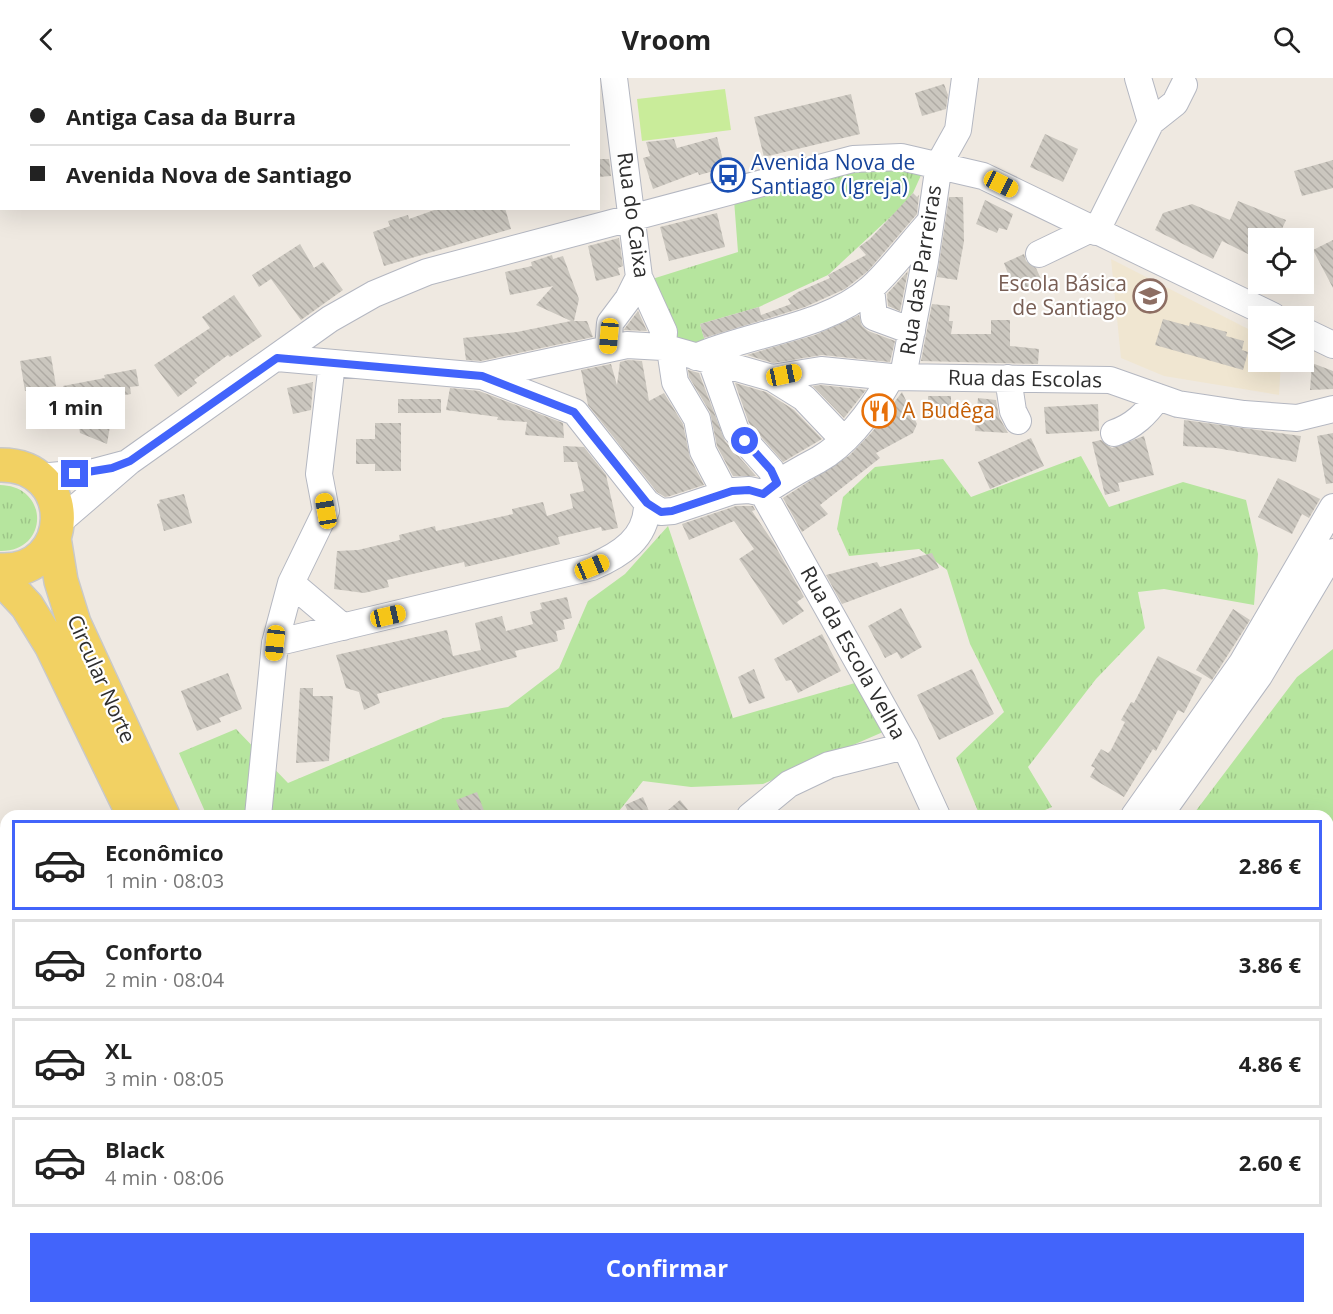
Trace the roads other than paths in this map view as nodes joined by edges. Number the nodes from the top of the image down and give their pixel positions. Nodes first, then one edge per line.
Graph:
1 (614, 78) edge
2 (965, 78) edge
3 (1138, 78) edge
4 (1185, 86) dead end
5 (1151, 122) junction
6 (939, 164) junction
7 (632, 217) junction
8 (929, 223) junction
9 (1093, 231) junction
10 (1038, 254) dead end
11 (639, 277) junction
12 (870, 288) junction
13 (1252, 306) edge
14 (912, 331) junction
15 (1314, 336) edge
16 (1333, 345) edge
17 (667, 348) junction
18 (608, 349) junction
19 (277, 358) junction
20 (704, 359) junction
21 (332, 363) junction
22 (482, 376) junction
23 (897, 376) junction
24 (772, 378) junction
25 (1008, 378) junction
26 (1158, 397) junction
27 (1333, 409) edge
28 (1018, 421) dead end
29 (1114, 433) dead end
30 (843, 439) junction
31 (0, 446) edge
32 (130, 461) junction
33 (23, 471) edge
34 (770, 488) junction
35 (725, 494) junction
36 (647, 503) junction
37 (1333, 507) edge
38 (56, 530) junction
39 (1333, 552) edge
40 (0, 570) edge
41 (0, 577) edge
42 (291, 583) junction
43 (343, 627) junction
44 (275, 643) junction
45 (905, 746) junction
46 (131, 810) edge
47 (160, 810) edge
48 (259, 810) edge
49 (757, 810) edge
50 (935, 810) edge
51 (1138, 810) edge
52 (1163, 810) edge

1 - 7 street, Rua do Caixa
2 - 6 street, Rua das Parreiras
3 - 5 street
4 - 5 street
5 - 9 street
6 - 7 street
6 - 8 street, Rua das Parreiras
6 - 9 street
7 - 11 street, Rua do Caixa
7 - 19 street
8 - 12 street
8 - 14 street, Rua das Parreiras
9 - 10 street
9 - 13 street
11 - 17 street, Rua do Caixa
11 - 18 street
12 - 14 street
12 - 20 street
14 - 23 street, Rua das Parreiras
15 - 16 street
17 - 18 street
17 - 20 street
17 - 35 street, Rua do Caixa
18 - 22 street
19 - 21 street
19 - 32 street
20 - 24 street
20 - 34 street, Rua da Escola Velha
21 - 22 street
21 - 42 street
22 - 36 street
23 - 24 street, Rua das Escolas
23 - 25 street, Rua das Escolas
23 - 30 street, Rua das Parreiras
24 - 30 street
25 - 26 street, Rua das Escolas
25 - 28 street
26 - 27 street, Rua das Escolas
26 - 29 street
30 - 34 street, Rua das Parreiras
31 - 33 main road
32 - 33 street
32 - 38 street
33 - 38 main road, Circular Norte
34 - 35 street
34 - 45 street, Rua da Escola Velha
35 - 36 street
36 - 43 street
37 - 51 street
38 - 40 main road
38 - 47 main road, Circular Norte
39 - 52 street
41 - 46 main road, Circular Norte
42 - 43 street
42 - 44 street
43 - 44 street
44 - 48 street
45 - 49 street
45 - 50 street, Rua da Escola Velha

